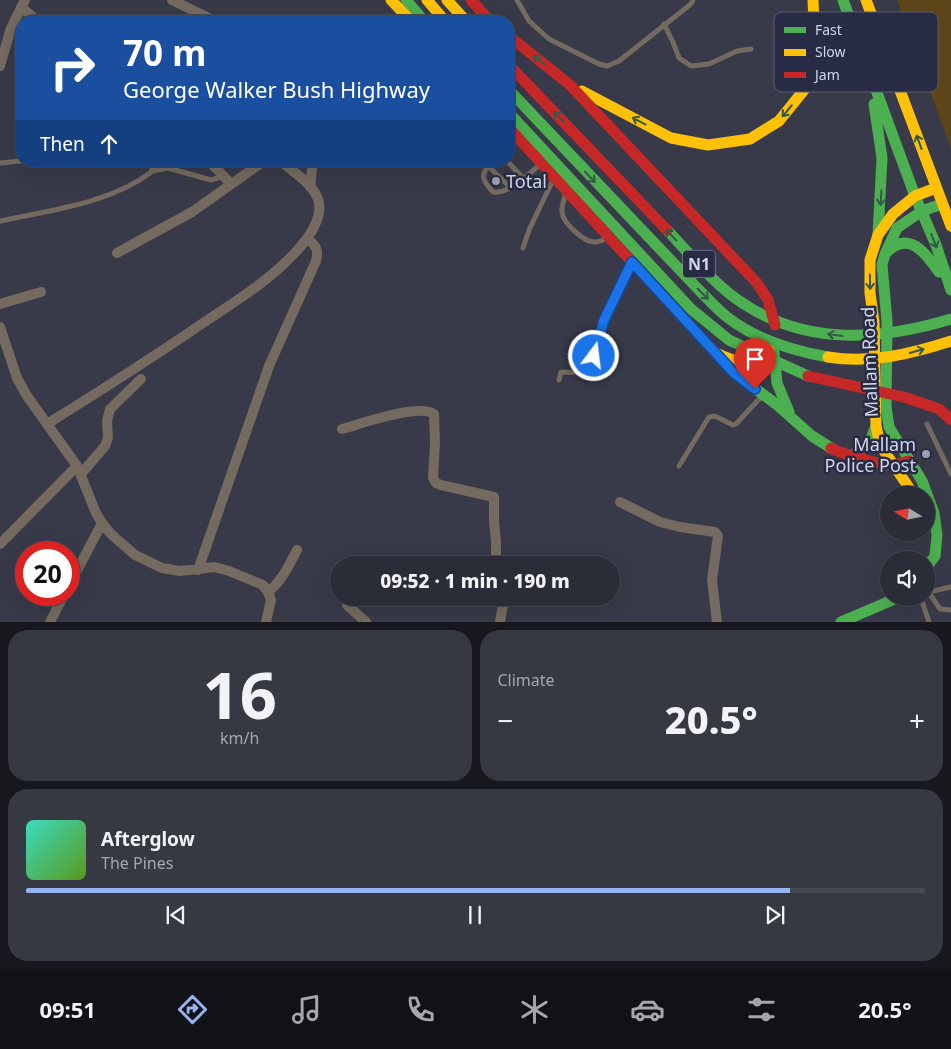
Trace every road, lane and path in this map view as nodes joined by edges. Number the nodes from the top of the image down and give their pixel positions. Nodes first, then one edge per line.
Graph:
1 (172, 0) edge
2 (392, 0) edge
3 (406, 0) edge
4 (427, 0) edge
5 (447, 0) edge
6 (470, 0) edge
7 (517, 0) edge
8 (694, 0) edge
9 (844, 0) edge
10 (866, 0) edge
11 (23, 3) edge
12 (849, 12) edge
13 (870, 12) edge
14 (17, 15) edge
15 (33, 15) edge
16 (203, 15) edge
17 (406, 15) edge
18 (419, 15) edge
19 (440, 15) edge
20 (461, 15) edge
21 (484, 15) edge
22 (15, 18) edge
23 (664, 24) junction
24 (515, 41) edge
25 (751, 49) dead end
26 (0, 66) edge
27 (515, 71) edge
28 (570, 85) junction
29 (802, 92) edge
30 (872, 92) edge
31 (878, 92) edge
32 (900, 92) edge
33 (515, 96) edge
34 (515, 119) edge
35 (515, 140) edge
36 (15, 162) edge
37 (0, 163) edge
38 (542, 164) junction
39 (151, 167) edge
40 (215, 167) edge
41 (253, 167) edge
42 (288, 167) edge
43 (312, 167) edge
44 (487, 167) edge
45 (489, 167) edge
46 (513, 167) edge
47 (153, 171) junction
48 (554, 177) junction
49 (523, 178) junction
50 (228, 180) junction
51 (310, 187) junction
52 (510, 187) junction
53 (936, 188) junction
54 (567, 191) junction
55 (915, 196) junction
56 (942, 204) junction
57 (922, 212) junction
58 (0, 221) edge
59 (951, 226) edge
60 (878, 235) junction
61 (609, 237) junction
62 (307, 238) junction
63 (523, 248) dead end
64 (117, 253) dead end
65 (885, 254) junction
66 (632, 262) junction
67 (950, 288) edge
68 (41, 292) dead end
69 (0, 304) edge
70 (951, 319) edge
71 (0, 326) edge
72 (951, 341) edge
73 (774, 346) junction
74 (716, 353) junction
75 (141, 379) dead end
76 (559, 380) dead end
77 (763, 394) junction
78 (792, 417) junction
79 (951, 420) edge
80 (47, 424) junction
81 (927, 424) dead end
82 (876, 426) junction
83 (342, 429) dead end
84 (851, 456) junction
85 (909, 461) junction
86 (893, 465) junction
87 (679, 466) dead end
88 (79, 470) junction
89 (951, 474) edge
90 (908, 486) edge
91 (620, 502) dead end
92 (102, 523) junction
93 (0, 544) edge
94 (297, 550) dead end
95 (496, 556) edge
96 (935, 557) edge
97 (80, 565) edge
98 (198, 570) junction
99 (951, 586) edge
100 (935, 589) edge
101 (268, 592) junction
102 (935, 601) edge
103 (58, 606) edge
104 (349, 606) edge
105 (503, 606) edge
106 (882, 606) edge
107 (924, 606) edge
108 (951, 610) edge
109 (848, 620) edge
110 (50, 622) edge
111 (266, 622) edge
112 (366, 622) edge
113 (500, 622) edge
114 (717, 622) edge
115 (929, 622) edge

1 - 16 street
2 - 17 main road
3 - 18 main road
4 - 19 main road
5 - 20 main road
6 - 21 main road
7 - 23 lane
8 - 23 lane
9 - 12 main road
13 -> 10 main road
11 - 14 street
11 - 15 street
22 - 26 street
23 - 25 lane
28 -> 24 main road
70 -> 27 main road, N1
29 -> 28 main road
28 - 73 main road
30 -> 60 main road
31 - 55 main road
53 -> 32 main road
33 -> 72 main road, N1
34 - 79 main road, N1
35 - 38 main road
36 - 37 lane
38 - 48 main road
38 - 49 lane
39 - 47 lane
40 - 50 street
41 - 50 street
42 - 51 street
43 - 51 street
44 - 52 lane
45 - 52 lane
46 - 49 lane
47 - 50 lane
47 - 58 lane
48 - 54 main road
48 - 63 lane
49 - 52 lane
50 - 64 street
51 - 62 street
53 - 55 main road
53 - 56 main road
54 - 61 main road
54 - 61 lane
55 - 57 main road
55 - 60 main road
56 - 57 main road
56 - 59 main road
57 - 65 main road
57 -> 67 main road
60 -> 82 main road
61 - 66 main road
62 - 80 street
62 - 98 street
65 - 67 main road
65 - 85 main road, Mallam Road
66 - 74 main road
66 - 76 lane
68 - 69 street
71 - 80 street
73 - 74 main road
73 - 78 main road
74 - 77 main road
75 - 88 street
77 - 78 main road
77 - 87 lane
78 - 84 main road
80 - 88 street
81 - 89 lane
82 - 84 main road
82 - 86 main road
83 - 95 street
84 - 86 main road
85 - 86 main road
85 - 96 main road, Mallam Road
86 - 90 main road
88 - 92 street
88 - 93 street
91 - 114 street
92 - 97 street
92 - 98 street
94 - 101 street
98 - 101 street
99 - 100 lane
101 - 111 street
102 - 108 lane
103 - 110 street
104 - 112 street
105 - 113 street
106 - 109 main road
107 - 115 lane

